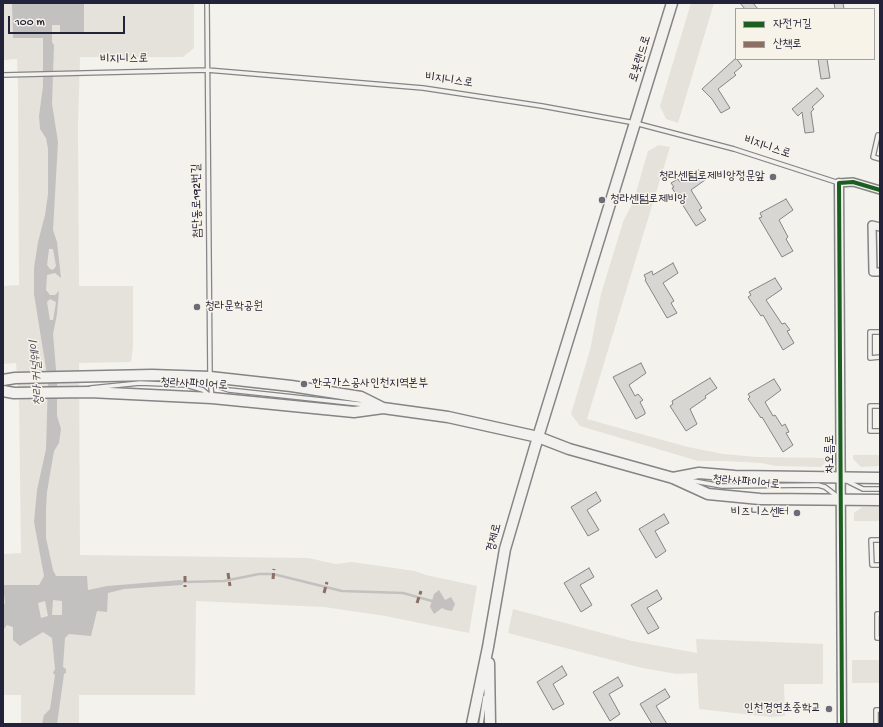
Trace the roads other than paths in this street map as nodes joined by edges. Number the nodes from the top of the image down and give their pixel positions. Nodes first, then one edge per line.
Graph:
1 (207, 3) edge
2 (672, 3) edge
3 (207, 70) junction
4 (3, 75) edge
5 (635, 123) junction
6 (880, 135) edge
7 (880, 159) edge
8 (839, 183) junction
9 (880, 190) edge
10 (880, 227) edge
11 (880, 272) edge
12 (880, 332) edge
13 (880, 357) edge
14 (210, 377) junction
15 (3, 380) edge
16 (3, 391) edge
17 (74, 392) junction
18 (212, 398) junction
19 (880, 406) edge
20 (383, 408) junction
21 (880, 431) edge
22 (538, 437) junction
23 (673, 478) junction
24 (841, 478) junction
25 (880, 478) edge
26 (880, 489) edge
27 (840, 499) junction
28 (880, 500) edge
29 (880, 540) edge
30 (880, 565) edge
31 (880, 614) edge
32 (880, 638) edge
33 (488, 647) junction
34 (489, 674) junction
35 (880, 710) edge
36 (472, 724) edge
37 (481, 724) edge
38 (490, 724) edge
39 (842, 724) edge
40 (876, 724) edge

1 - 3 lane, 첨단동로192번길
2 - 5 main road, 로봇랜드로
3 - 4 lane, 비지니스로
3 - 5 lane, 비지니스로
3 - 14 lane, 첨단동로192번길
5 - 8 lane, 비지니스로
5 - 22 main road, 로봇랜드로
6 - 7 lane
8 - 9 street, 비지니스로
8 - 24 street, 차오름로
10 - 11 street
12 - 13 lane
14 - 15 main road
14 - 18 lane, 첨단동로192번길
14 - 20 main road
16 - 17 main road, 청라사파이어로
17 - 18 main road, 청라사파이어로
17 - 18 lane
18 - 20 main road, 청라사파이어로
19 - 21 lane
20 - 22 main road, 청라사파이어로
22 - 23 main road, 청라사파이어로
22 - 33 main road, 경제로
23 - 24 main road
23 - 27 main road, 청라사파이어로
24 - 25 main road
24 - 26 lane
24 - 27 street, 차오름로
27 - 28 main road, 청라사파이어로
27 - 39 street, 차오름로
29 - 30 lane
31 - 32 lane
33 - 34 main road, 경제로
33 - 36 main road, 경제로
34 - 37 lane
34 - 38 main road, 경제로
35 - 40 lane

